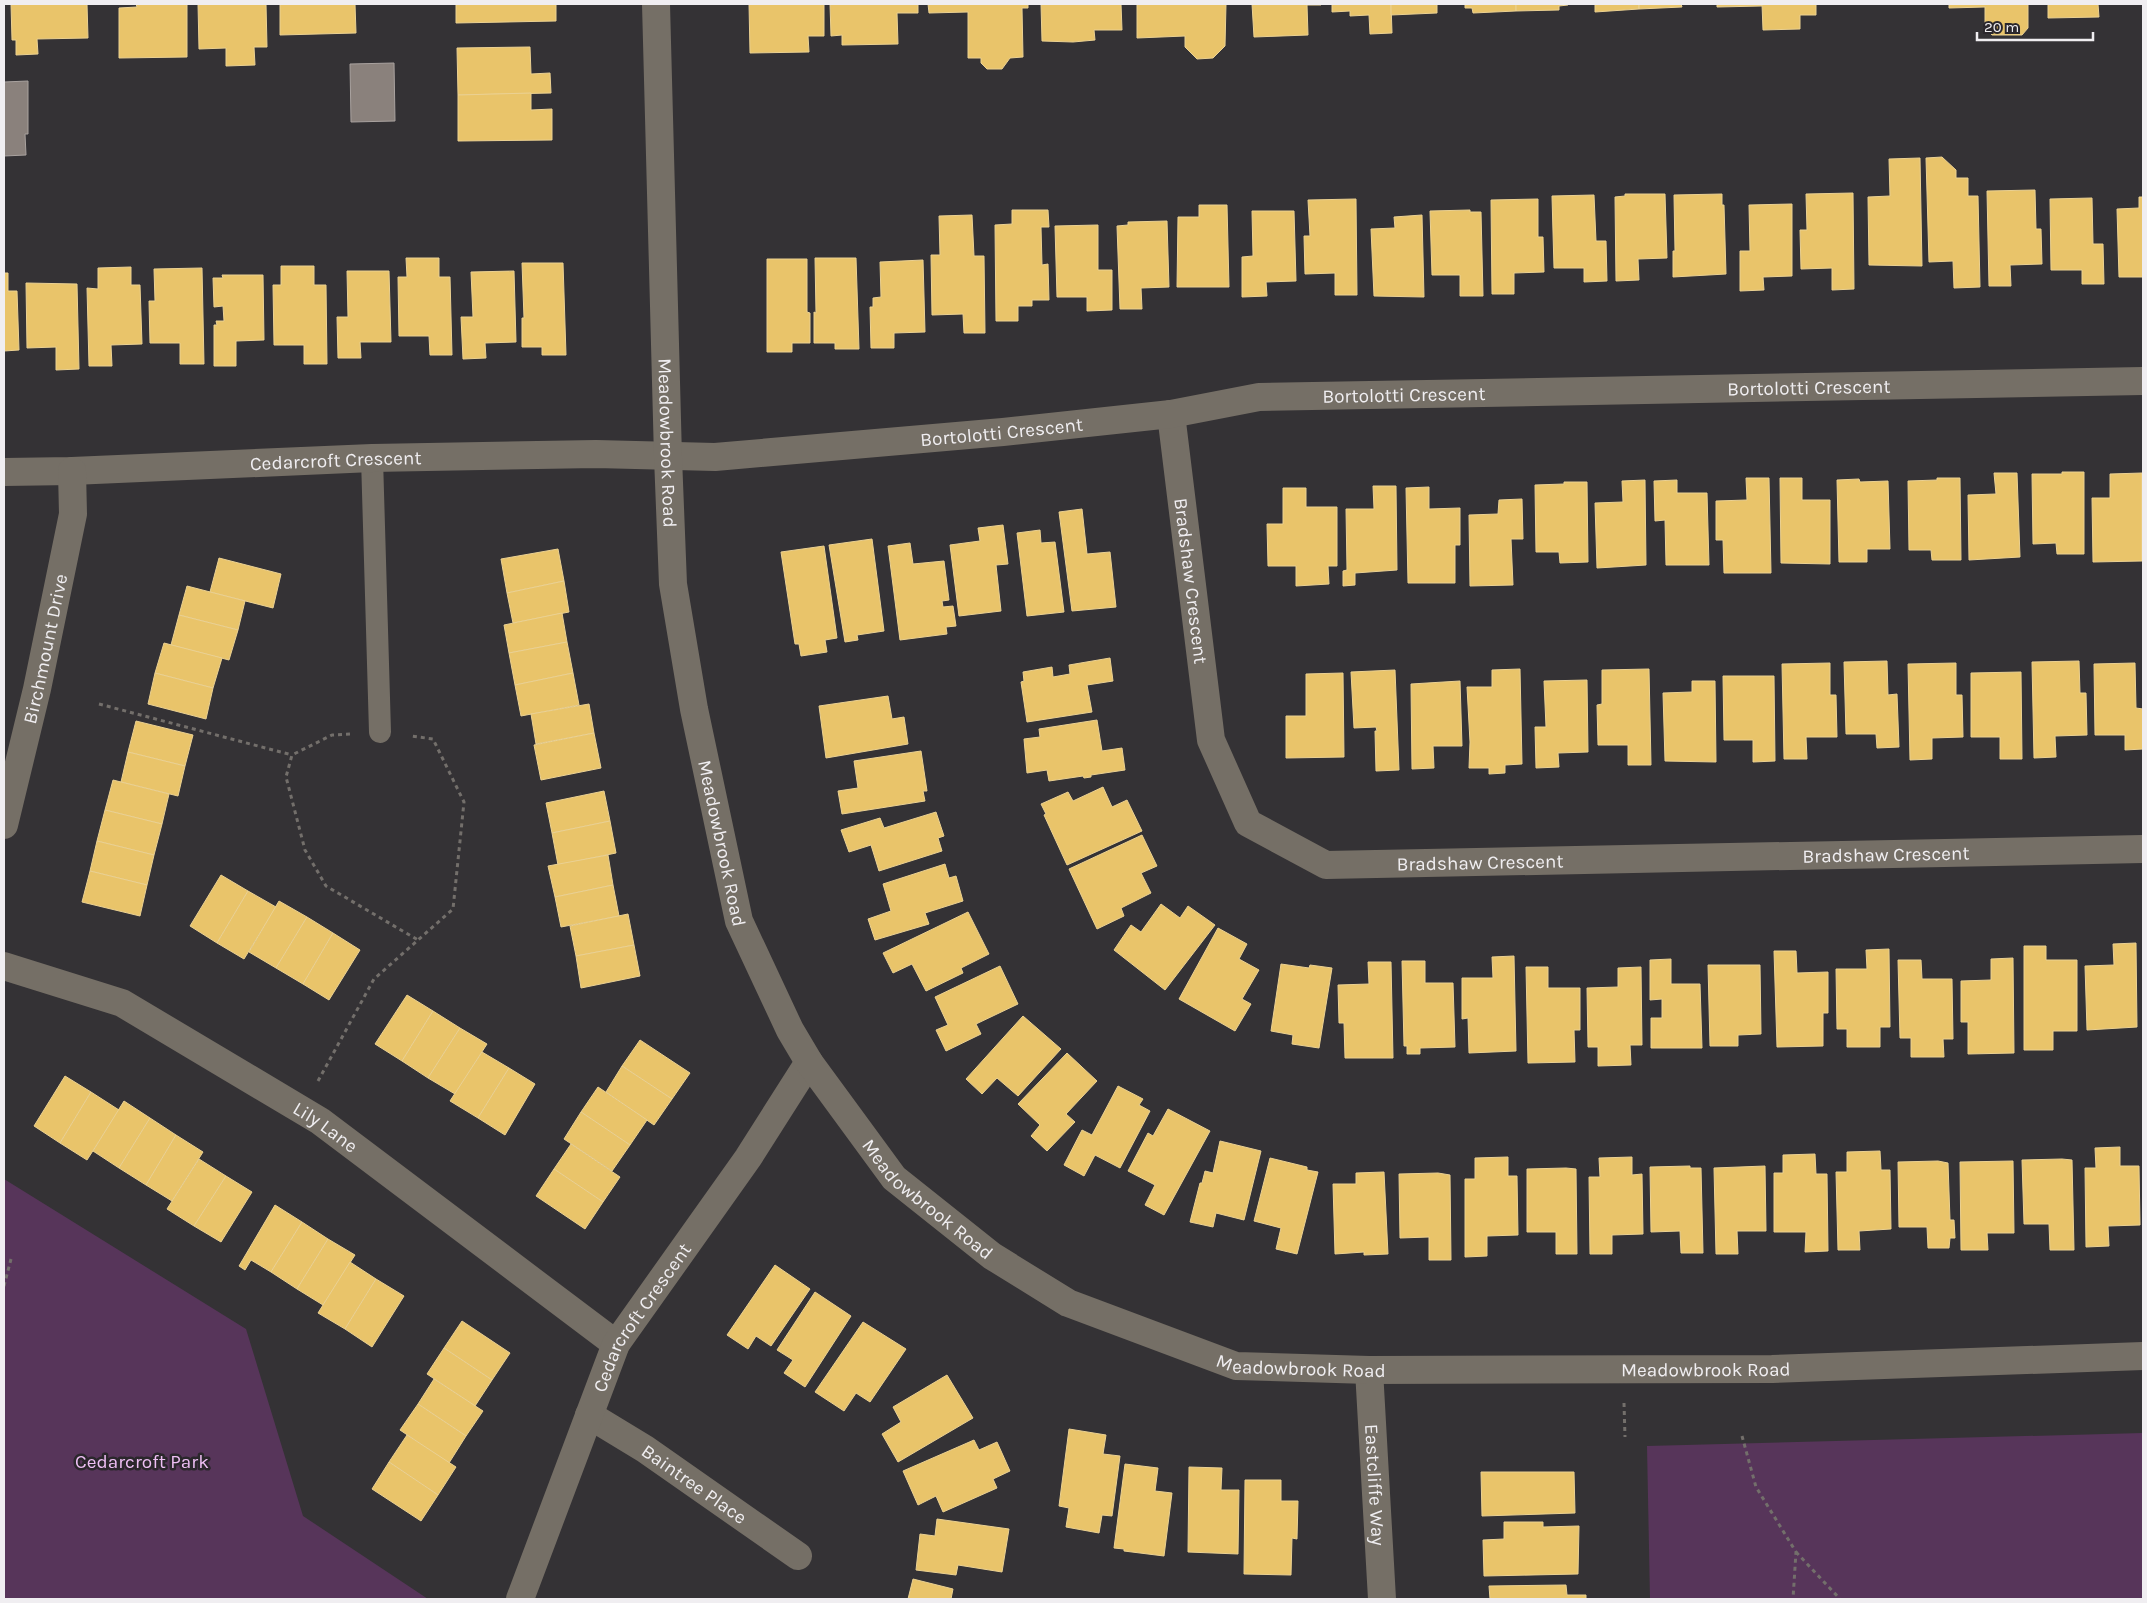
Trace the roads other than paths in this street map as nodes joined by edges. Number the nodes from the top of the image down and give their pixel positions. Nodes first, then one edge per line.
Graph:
1 (656, 4) edge
2 (2143, 381) edge
3 (1171, 414) junction
4 (668, 457) junction
5 (372, 458) junction
6 (72, 471) junction
7 (4, 472) edge
8 (380, 732) road end
9 (4, 825) edge
10 (2143, 849) edge
11 (4, 966) edge
12 (809, 1062) junction
13 (616, 1344) junction
14 (2143, 1356) edge
15 (1369, 1370) junction
16 (589, 1415) junction
17 (798, 1556) dead end
18 (520, 1599) edge
19 (1382, 1599) edge

1 - 4 street, Meadowbrook Road
2 - 3 street, Bortolotti Crescent
3 - 4 street, Bortolotti Crescent
3 - 10 street, Bradshaw Crescent
4 - 5 street, Cedarcroft Crescent
4 - 12 street, Meadowbrook Road
5 - 6 street, Cedarcroft Crescent
5 - 8 lane
6 - 7 street, Cedarcroft Crescent
6 - 9 street, Birchmount Drive
11 - 13 street, Lily Lane
12 - 13 street, Cedarcroft Crescent
12 - 15 street, Meadowbrook Road
13 - 16 street, Cedarcroft Crescent
14 - 15 street, Meadowbrook Road
15 - 19 street, Eastcliffe Way
16 - 17 street, Baintree Place
16 - 18 street, Cedarcroft Crescent

